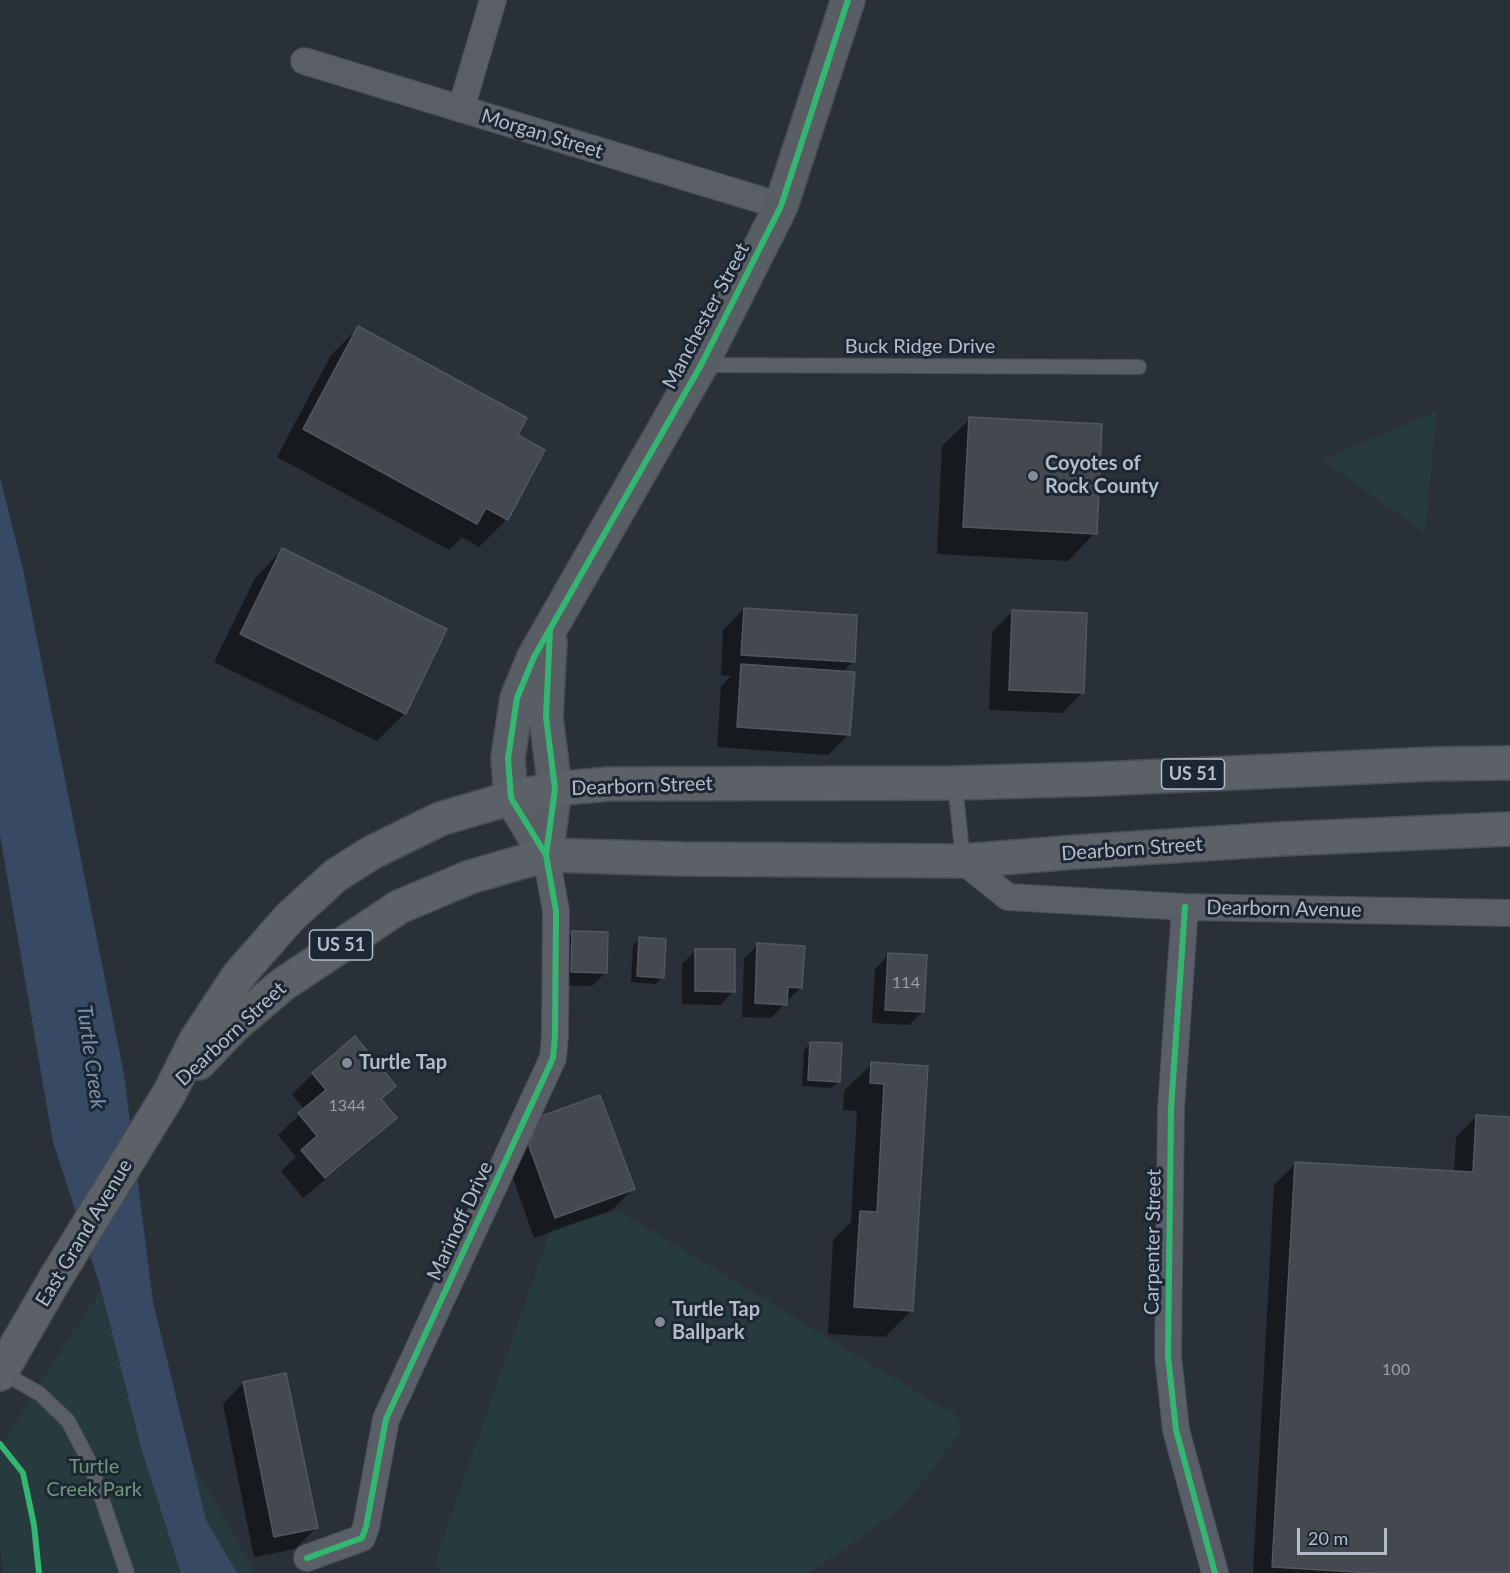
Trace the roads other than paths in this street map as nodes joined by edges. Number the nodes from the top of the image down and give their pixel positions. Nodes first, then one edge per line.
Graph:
1 (493, 0) edge
2 (848, 0) edge
3 (304, 61) dead end
4 (461, 109) junction
5 (781, 206) junction
6 (701, 365) junction
7 (1139, 368) dead end
8 (550, 629) junction
9 (1510, 763) edge
10 (955, 783) junction
11 (555, 789) junction
12 (511, 798) junction
13 (1510, 829) edge
14 (546, 855) junction
15 (963, 861) junction
16 (1185, 907) junction
17 (1510, 913) edge
18 (170, 1092) junction
19 (1, 1373) edge
20 (307, 1558) dead end
21 (127, 1573) edge
22 (1215, 1573) edge

1 - 4 street
2 - 5 street, Manchester Street
3 - 4 street, Morgan Street
4 - 5 street, Morgan Street
5 - 6 street, Manchester Street
6 - 7 lane, Buck Ridge Drive
6 - 8 street, Manchester Street
8 - 11 street, Manchester Street
8 - 12 street, Manchester Street
9 - 10 main road, Dearborn Street / US 51
10 - 11 main road, Dearborn Street / US 51
10 - 15 lane
11 - 12 main road, Dearborn Street / US 51
11 - 14 street, Manchester Street
12 - 14 street, Manchester Street
12 - 18 main road, Dearborn Street / US 51
13 - 15 main road, Dearborn Street / US 51
14 - 15 main road, Dearborn Street / US 51
14 - 18 main road, Dearborn Street / US 51
14 - 20 street, Marinoff Drive
15 - 16 street, Dearborn Avenue
16 - 17 street, Dearborn Avenue
16 - 22 street, Carpenter Street
18 - 19 main road, East Grand Avenue / US 51
19 - 21 lane

